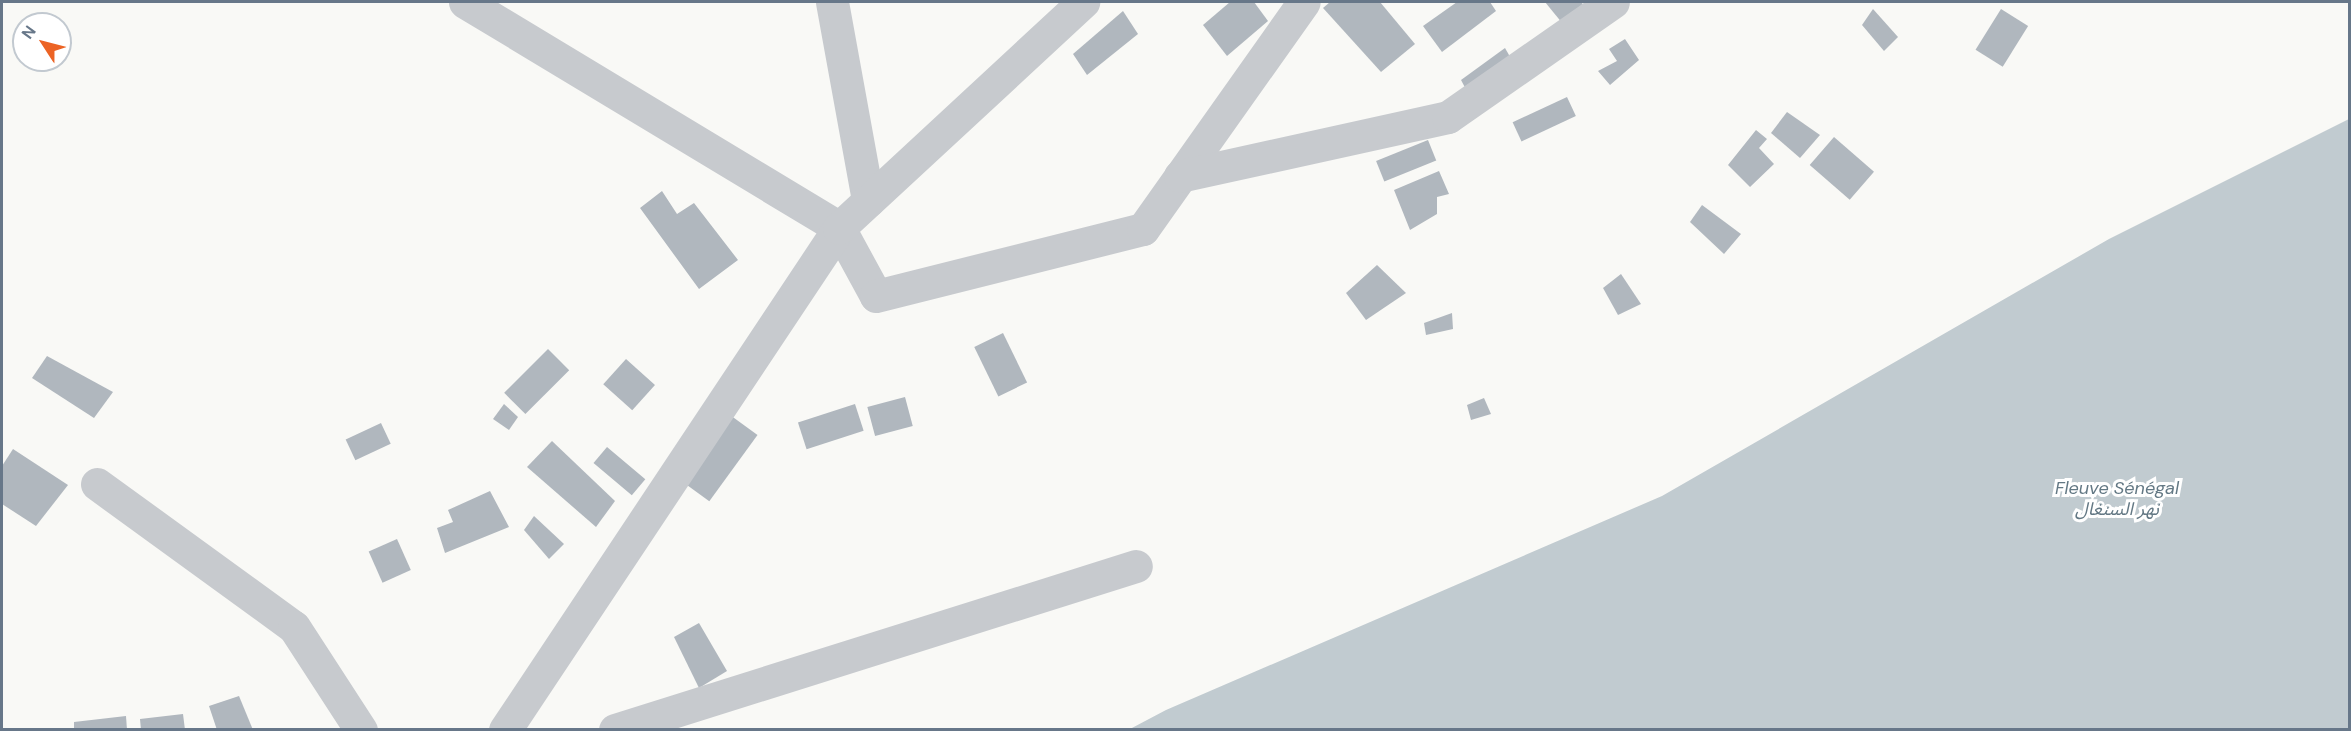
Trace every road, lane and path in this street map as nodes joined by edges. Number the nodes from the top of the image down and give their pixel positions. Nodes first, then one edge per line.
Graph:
1 (465, 2) edge
2 (832, 2) edge
3 (1083, 2) edge
4 (1304, 2) edge
5 (1613, 2) edge
6 (1180, 176) junction
7 (868, 201) junction
8 (839, 228) junction
9 (97, 484) dead end
10 (1136, 566) dead end
11 (361, 729) edge
12 (506, 729) edge
13 (615, 729) edge

1 - 8 street
2 - 7 street
3 - 7 street
4 - 6 street
5 - 6 street
6 - 8 street
7 - 8 street
8 - 12 street
9 - 11 street
10 - 13 street

